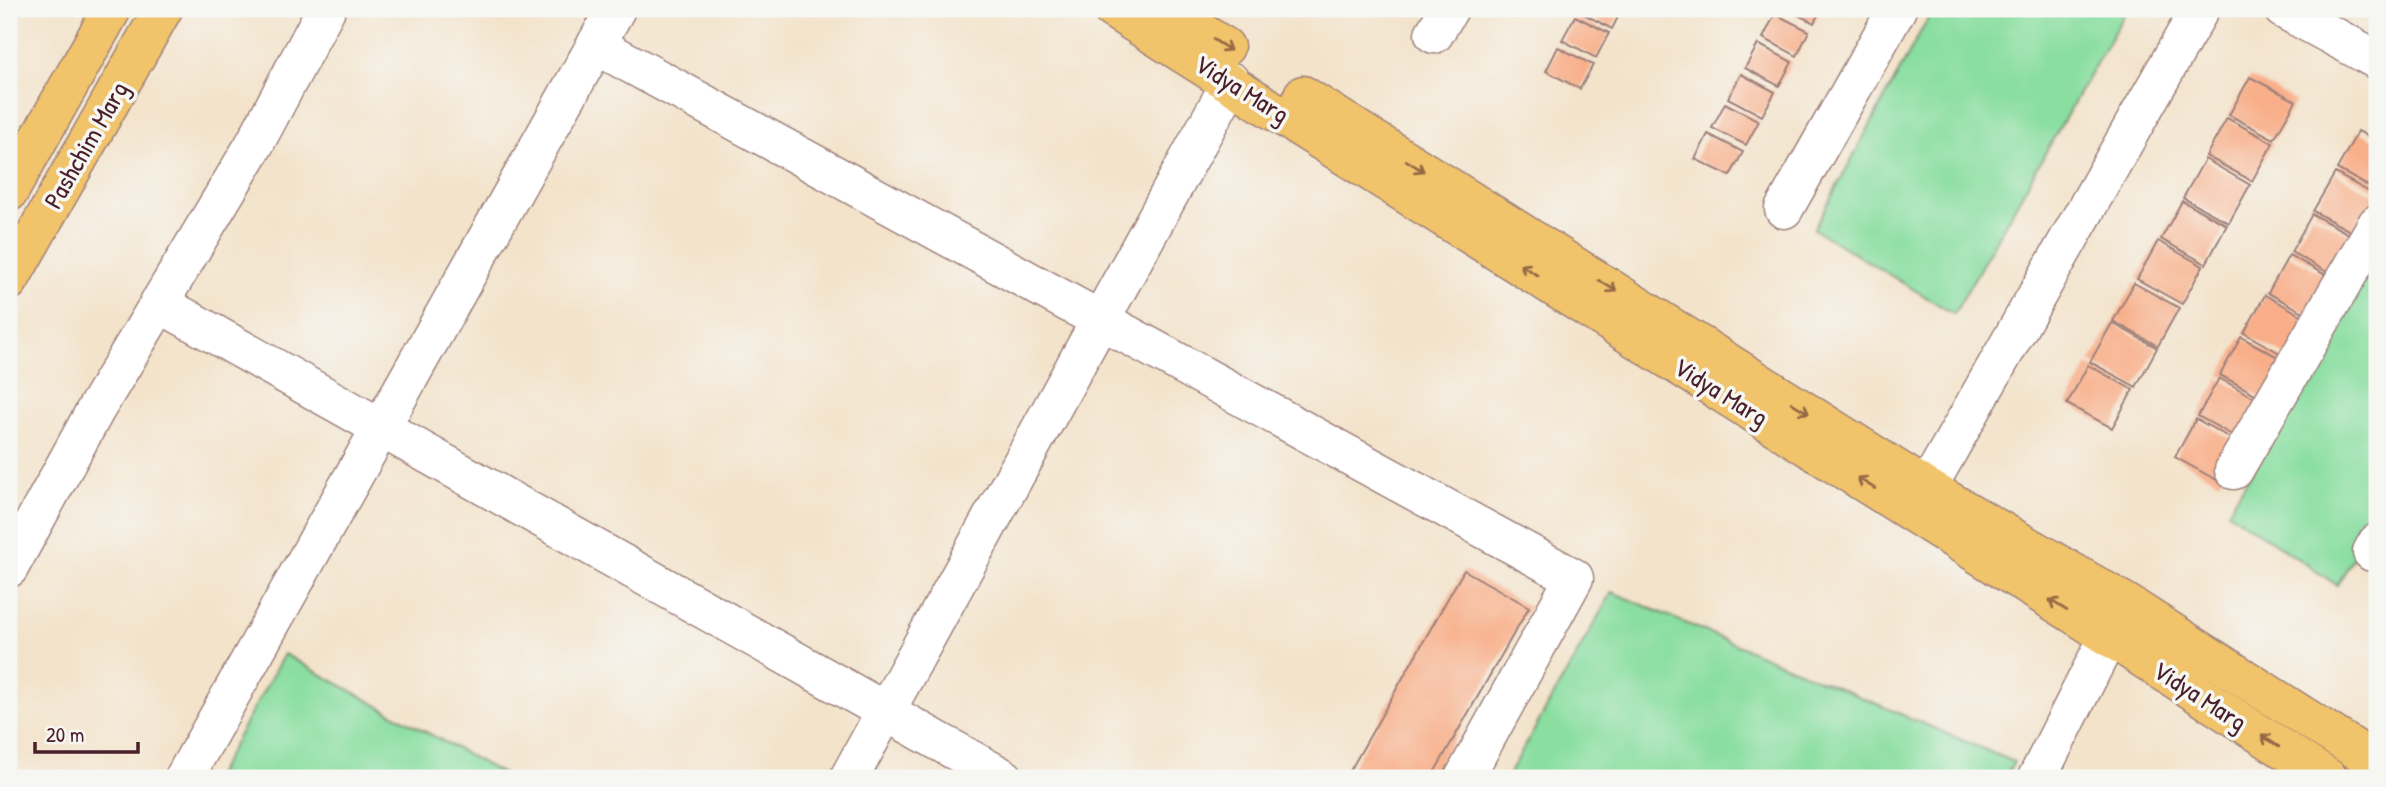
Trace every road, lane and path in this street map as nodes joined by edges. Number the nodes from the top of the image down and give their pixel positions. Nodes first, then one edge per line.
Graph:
1 (112, 9) edge
2 (163, 9) edge
3 (326, 9) edge
4 (616, 9) edge
5 (1112, 9) edge
6 (1164, 9) edge
7 (1897, 9) edge
8 (2200, 9) edge
9 (2283, 9) edge
10 (596, 45) junction
11 (2377, 60) edge
12 (1231, 82) junction
13 (9, 192) edge
14 (1784, 209) dead end
15 (2377, 224) edge
16 (9, 281) edge
17 (159, 303) junction
18 (1100, 319) junction
19 (381, 428) junction
20 (2234, 470) dead end
21 (1927, 488) junction
22 (9, 568) edge
23 (2126, 603) junction
24 (2108, 636) junction
25 (885, 712) junction
26 (2377, 763) edge
27 (184, 778) edge
28 (849, 778) edge
29 (1004, 778) edge
30 (1464, 778) edge
31 (2037, 778) edge
32 (2328, 778) edge

1 - 13 main road
2 - 16 main road, Pashchim Marg
3 - 17 street
4 - 10 street
5 - 12 main road, Vidya Marg
6 -> 21 main road, Vidya Marg
7 - 14 street
8 - 21 street
9 - 11 street
10 - 18 street
10 - 19 street
12 - 18 street
24 -> 12 main road, Vidya Marg
15 - 20 street
17 - 19 street
17 - 22 street
18 - 25 street
18 - 30 street
19 - 25 street
19 - 27 street
21 - 23 main road, Vidya Marg
23 - 24 street
23 - 26 main road, Vidya Marg
24 - 31 street
32 -> 24 main road, Vidya Marg
25 - 28 street
25 - 29 street

